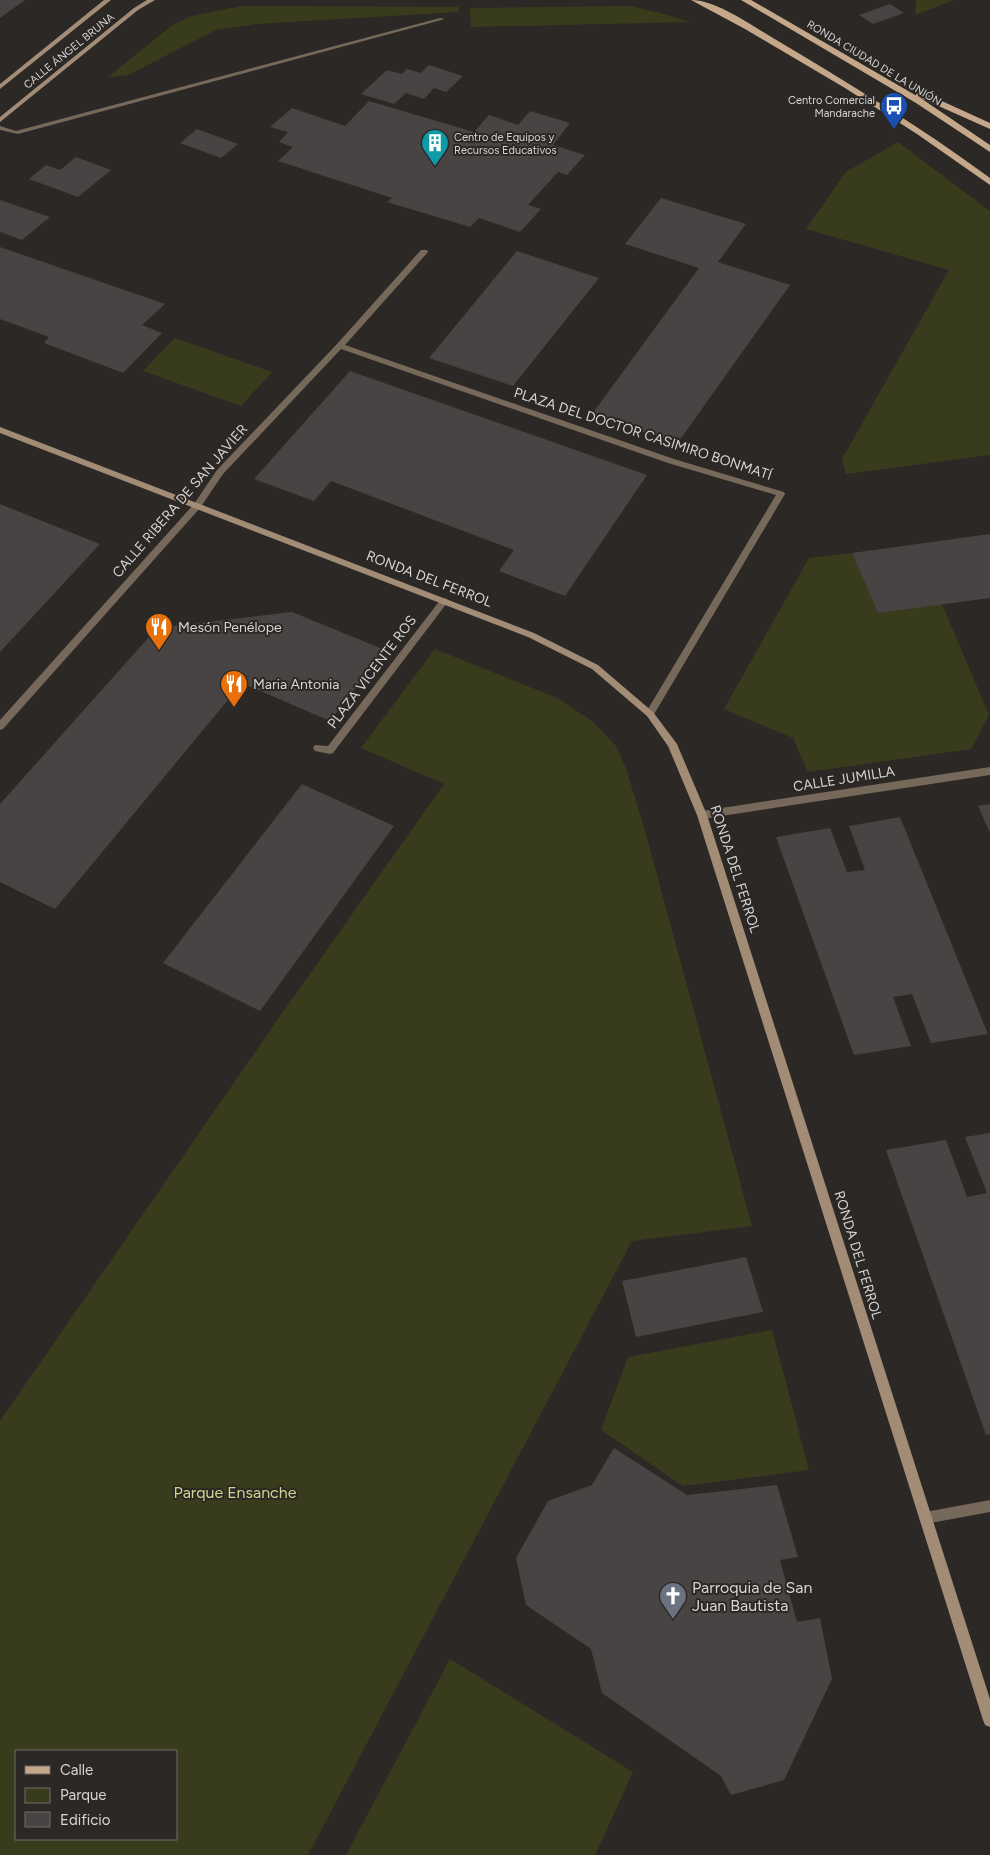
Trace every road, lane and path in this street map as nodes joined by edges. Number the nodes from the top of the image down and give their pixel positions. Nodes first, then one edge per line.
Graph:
1 (108, 0) edge
2 (152, 0) edge
3 (695, 0) edge
4 (745, 0) edge
5 (442, 19) dead end
6 (864, 68) junction
7 (0, 86) edge
8 (0, 120) edge
9 (990, 126) edge
10 (0, 128) edge
11 (990, 148) edge
12 (990, 182) edge
13 (424, 252) dead end
14 (340, 346) junction
15 (0, 430) edge
16 (197, 506) junction
17 (444, 601) junction
18 (650, 714) junction
19 (0, 726) edge
20 (318, 748) dead end
21 (990, 771) edge
22 (702, 814) junction
23 (990, 1506) edge
24 (925, 1518) junction
25 (990, 1720) edge

1 - 7 street, CALLE ÁNGEL BRUNA
2 - 8 street, CALLE ÁNGEL BRUNA
3 - 12 main road
4 - 6 main road, RONDA CIUDAD DE LA UNIÓN
5 - 10 street
6 - 9 main road
6 - 11 main road, RONDA CIUDAD DE LA UNIÓN
13 - 14 street, CALLE RIBERA DE SAN JAVIER
14 - 16 street, CALLE RIBERA DE SAN JAVIER
14 - 18 street, PLAZA DEL DOCTOR CASIMIRO BONMATÍ
15 - 16 street, RONDA DEL FERROL
16 - 17 street, RONDA DEL FERROL
16 - 19 street, CALLE RIBERA DE SAN JAVIER
17 - 18 street, RONDA DEL FERROL
17 - 20 street, PLAZA VICENTE ROS
18 - 22 street, RONDA DEL FERROL
21 - 22 street, CALLE JUMILLA
22 - 24 street, RONDA DEL FERROL
23 - 24 street
24 - 25 street, RONDA DEL FERROL

